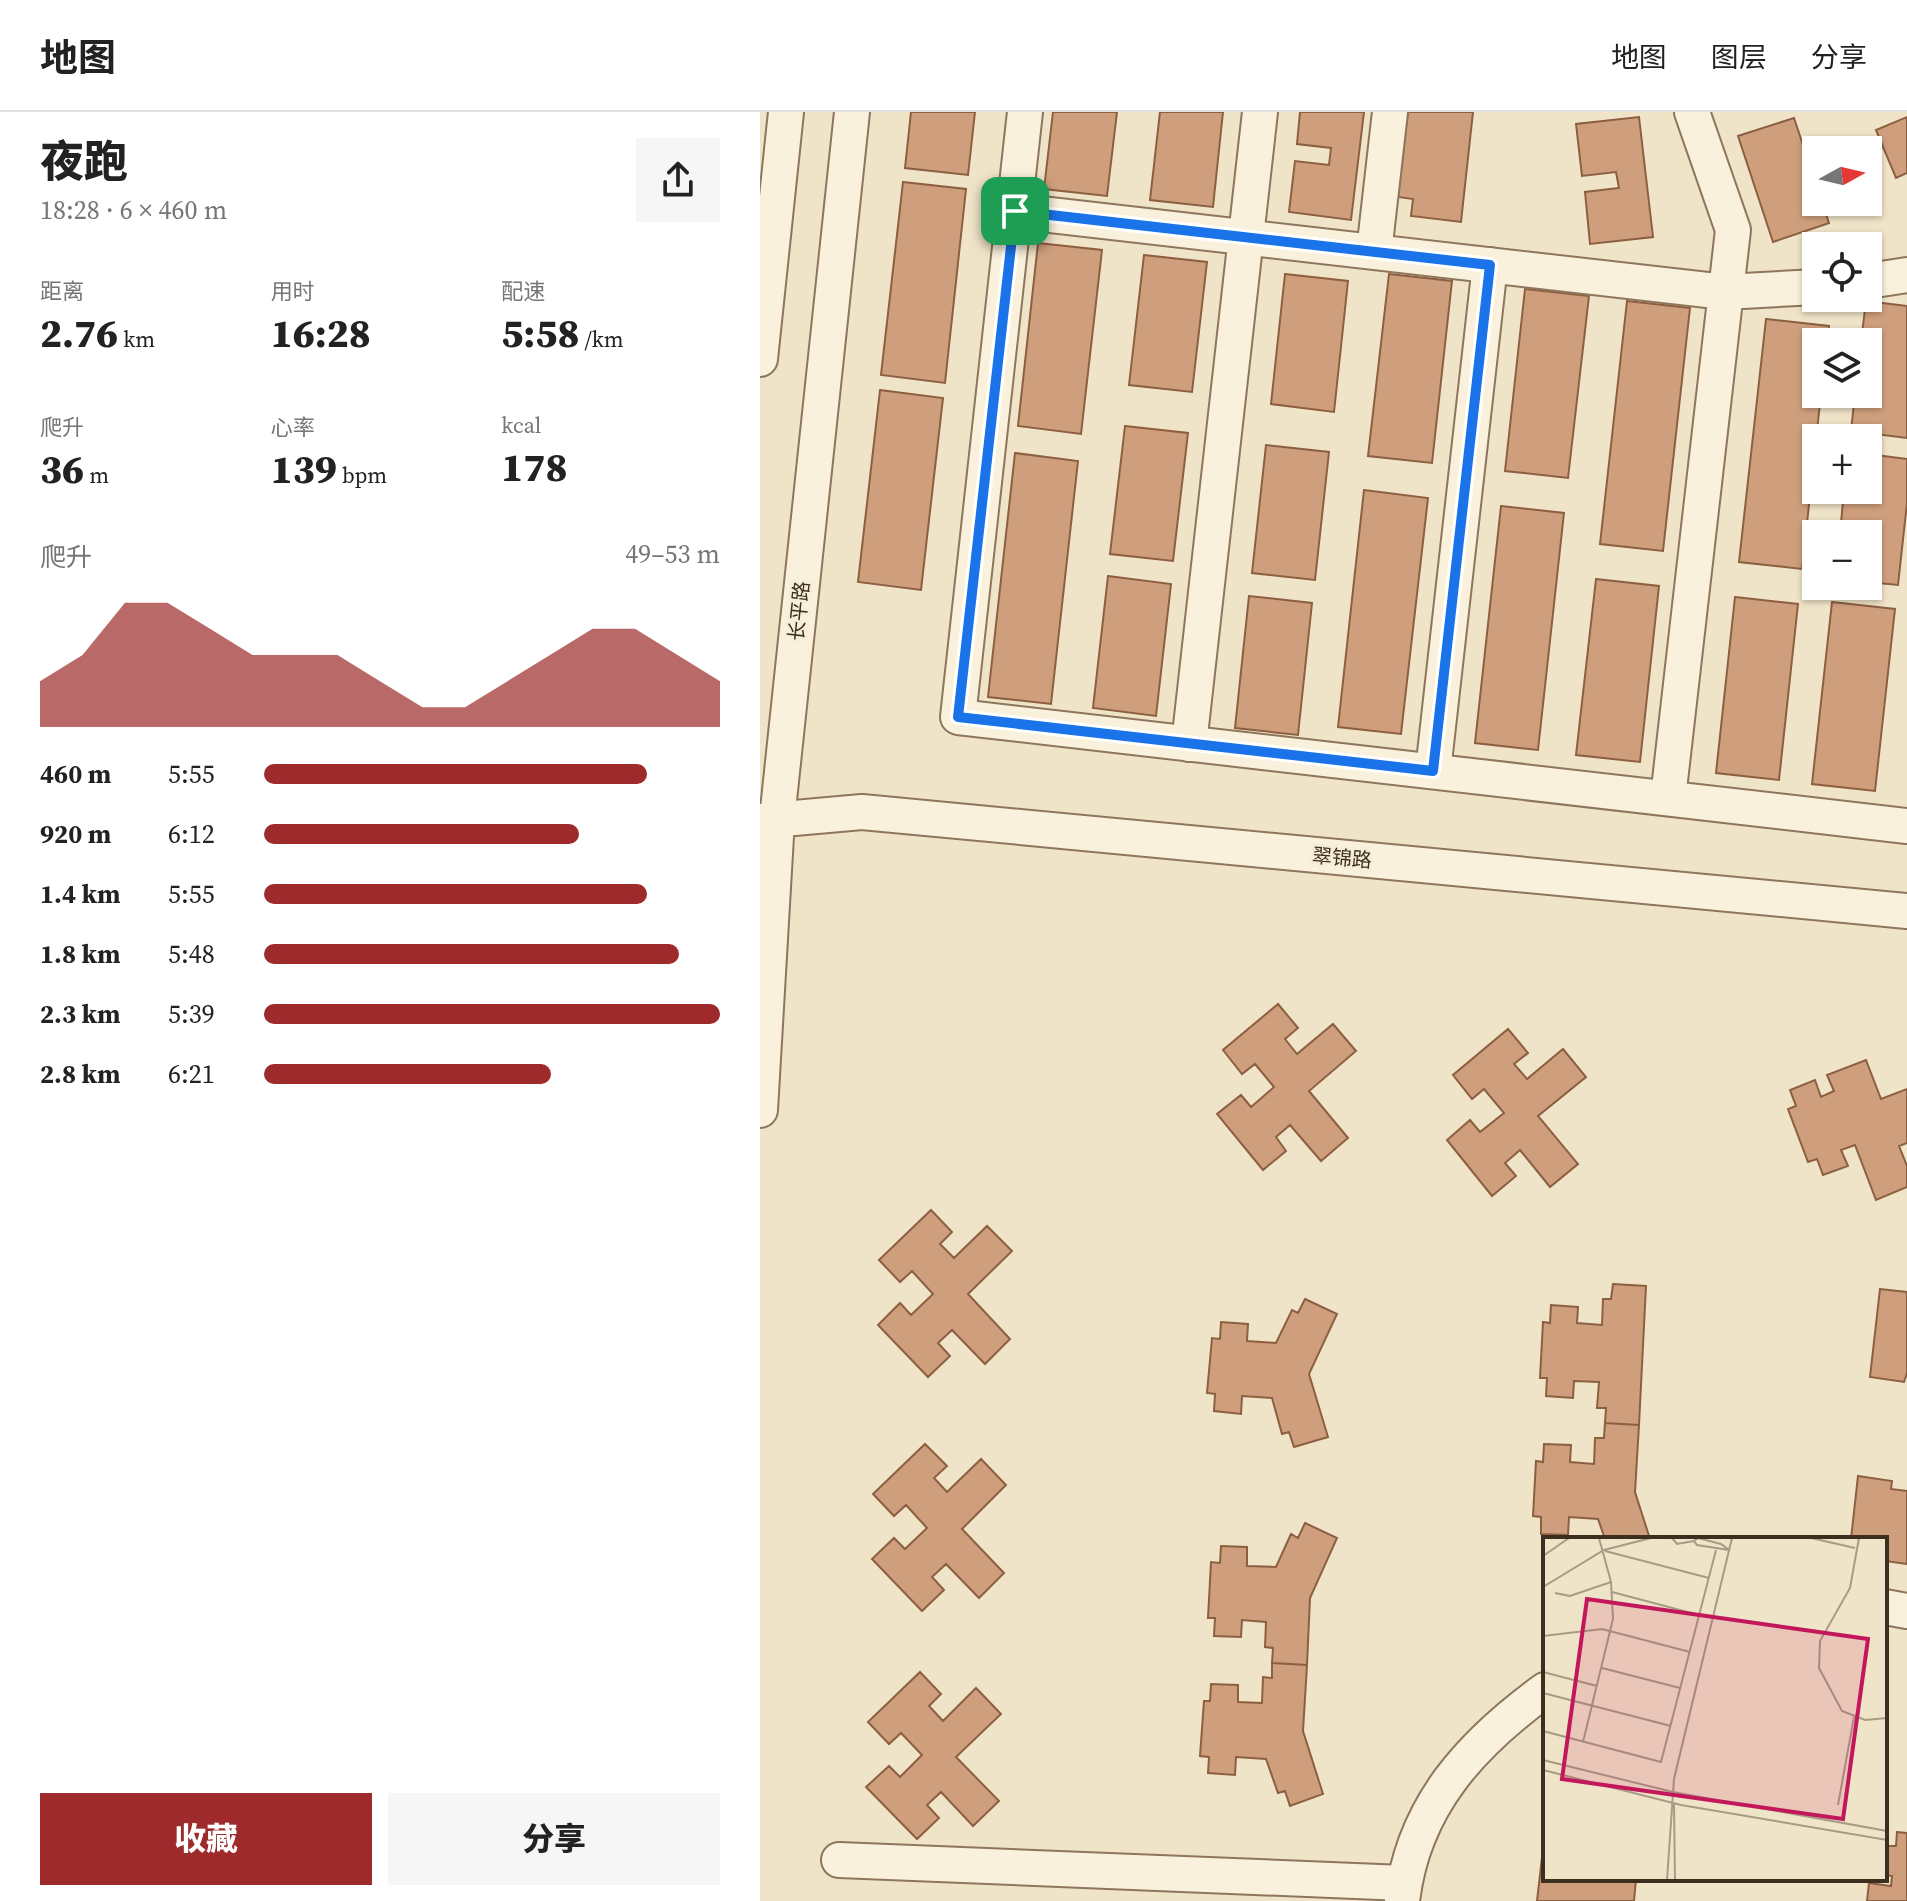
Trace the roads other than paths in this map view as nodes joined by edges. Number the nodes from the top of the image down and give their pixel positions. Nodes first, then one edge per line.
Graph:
1 (786, 112) edge
2 (852, 112) edge
3 (1025, 112) edge
4 (1260, 112) edge
5 (1390, 112) edge
6 (1692, 112) edge
7 (1015, 211) junction
8 (1246, 237) junction
9 (1374, 252) junction
10 (1490, 265) junction
11 (1907, 275) edge
12 (1882, 279) edge
13 (1802, 288) edge
14 (1725, 292) junction
15 (760, 359) edge
16 (1189, 744) junction
17 (1433, 771) junction
18 (1668, 798) junction
19 (769, 820) edge
20 (1907, 826) edge
21 (1907, 911) edge
22 (760, 1110) edge
23 (1887, 1607) edge
24 (1907, 1611) edge
25 (1543, 1691) edge
26 (839, 1860) dead end
27 (1403, 1892) edge

1 - 15 street
2 - 19 street, 长平路
3 - 7 street
4 - 8 street
5 - 9 street
6 - 14 street
7 - 8 street
7 - 16 street
8 - 9 street
8 - 16 street
9 - 10 street
10 - 14 street
10 - 17 street
11 - 12 street
13 - 14 street
14 - 18 street
16 - 17 street
17 - 18 street
18 - 20 street
19 - 21 street, 翠锦路
19 - 22 street, 长平路
23 - 24 street
25 - 27 street
26 - 27 street

